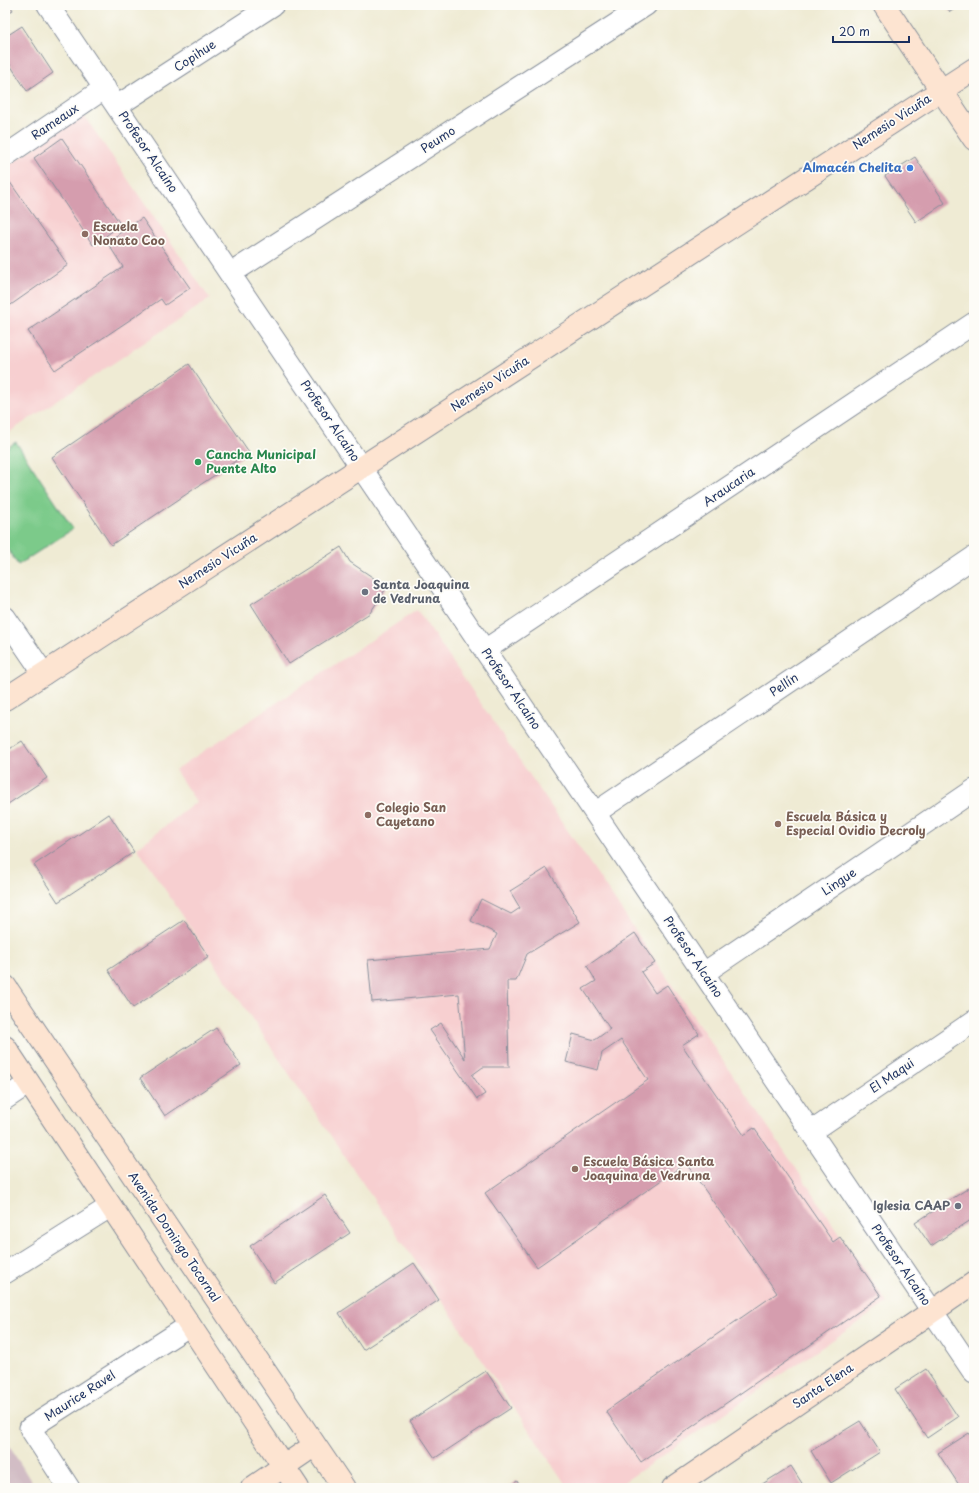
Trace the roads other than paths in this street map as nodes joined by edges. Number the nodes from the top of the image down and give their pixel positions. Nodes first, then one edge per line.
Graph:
1 (48, 5) edge
2 (272, 5) edge
3 (646, 5) edge
4 (884, 5) edge
5 (974, 69) edge
6 (105, 88) junction
7 (941, 90) junction
8 (117, 106) junction
9 (974, 139) edge
10 (5, 156) edge
11 (230, 274) junction
12 (974, 323) edge
13 (361, 468) junction
14 (974, 557) edge
15 (5, 617) edge
16 (485, 650) junction
17 (44, 674) junction
18 (5, 699) edge
19 (974, 790) edge
20 (595, 813) junction
21 (704, 973) junction
22 (5, 986) edge
23 (974, 1021) edge
24 (5, 1047) edge
25 (29, 1083) junction
26 (5, 1099) edge
27 (811, 1132) junction
28 (111, 1206) junction
29 (5, 1273) edge
30 (974, 1283) edge
31 (932, 1311) junction
32 (190, 1325) junction
33 (974, 1373) edge
34 (315, 1445) junction
35 (283, 1467) junction
36 (69, 1488) edge
37 (252, 1488) edge
38 (298, 1488) edge
39 (344, 1488) edge
40 (673, 1488) edge

1 - 6 street, Profesor Alcaíno
2 - 8 street, Copihue
3 - 11 street, Peumo
4 - 7 street
5 - 7 street, Nemesio Vicuña
6 - 8 street, Profesor Alcaíno
6 - 10 street, Rameaux
7 - 9 street
7 - 13 street, Nemesio Vicuña
8 - 11 street, Profesor Alcaíno
11 - 13 street, Profesor Alcaíno
12 - 16 street, Araucaria
13 - 16 street, Profesor Alcaíno
13 - 17 street, Nemesio Vicuña
14 - 20 street, Pellín
15 - 17 street
16 - 20 street, Profesor Alcaíno
17 - 18 street, Nemesio Vicuña
19 - 21 street, Lingue
20 - 21 street, Profesor Alcaíno
21 - 27 street, Profesor Alcaíno
22 - 34 street, Avenida Domingo Tocornal
23 - 27 street, El Maqui
24 - 25 street
25 - 26 street
25 - 28 street
27 - 31 street, Profesor Alcaíno
28 - 29 street
28 - 32 street
30 - 31 street, Santa Elena
31 - 33 street, Profesor Alcaíno
31 - 40 street, Santa Elena
32 - 35 street
32 - 36 street, Maurice Ravel
34 - 35 street
34 - 39 street, Avenida Domingo Tocornal
35 - 37 street
35 - 38 street

